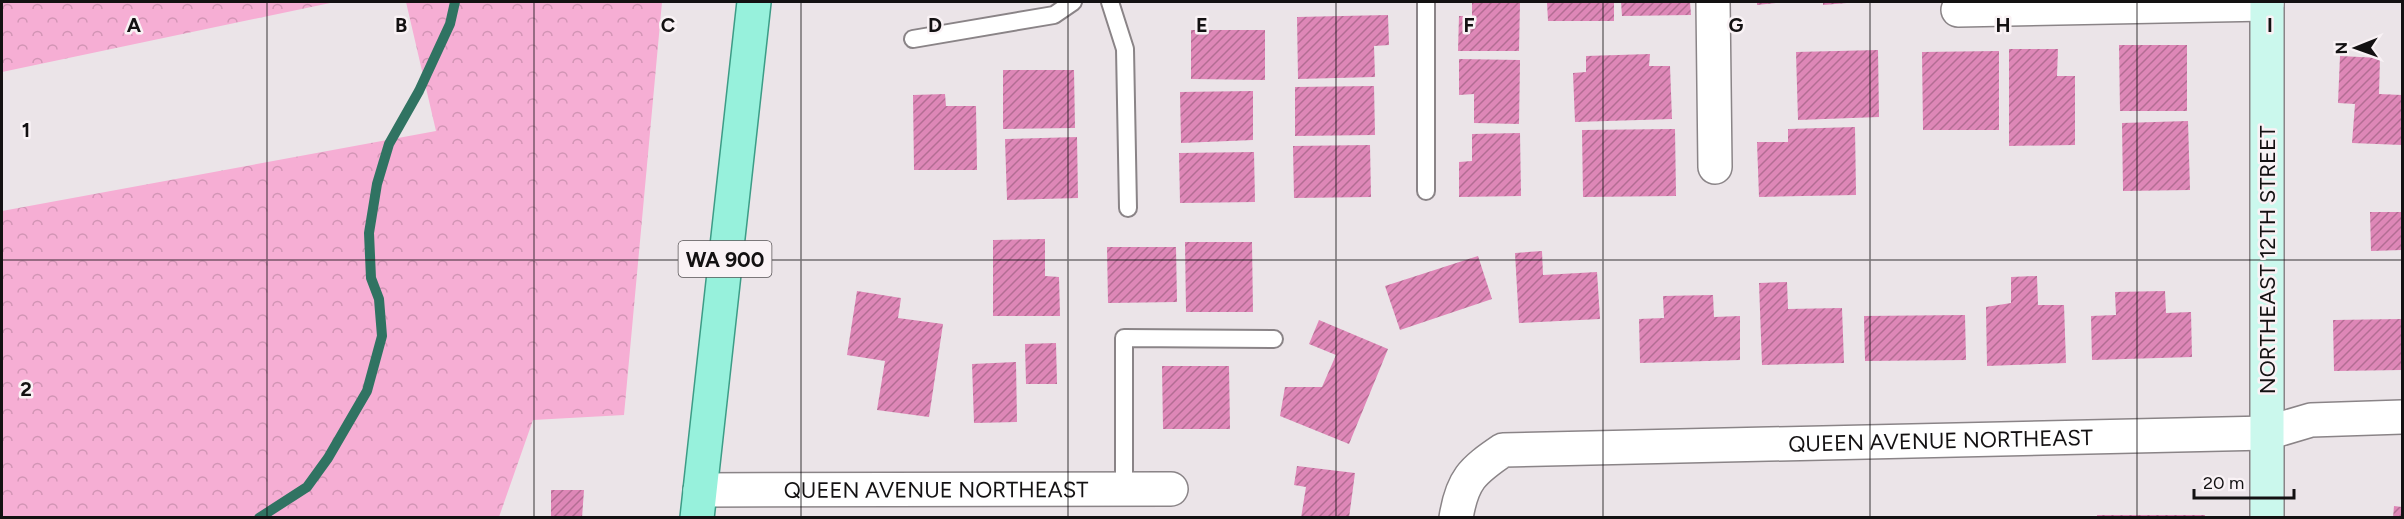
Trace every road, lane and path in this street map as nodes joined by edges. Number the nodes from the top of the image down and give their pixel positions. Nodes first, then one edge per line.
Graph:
1 (754, 2) edge
2 (1073, 2) edge
3 (1110, 2) edge
4 (1425, 2) edge
5 (1713, 2) edge
6 (2267, 3) edge
7 (1958, 10) dead end
8 (914, 39) dead end
9 (1715, 167) dead end
10 (1426, 191) dead end
11 (1128, 208) dead end
12 (1274, 339) dead end
13 (2403, 417) edge
14 (2267, 433) junction
15 (1124, 489) junction
16 (1171, 489) dead end
17 (699, 504) edge
18 (1456, 518) edge
19 (2267, 518) edge

1 - 17 main road, WA 900
2 - 8 lane
3 - 11 lane
4 - 10 lane
5 - 9 street
6 - 7 street
6 - 14 street, NORTHEAST 12TH STREET
12 - 15 lane
13 - 14 street, QUEEN AVENUE NORTHEAST
14 - 18 street, QUEEN AVENUE NORTHEAST
14 - 19 street, NORTHEAST 12TH STREET
15 - 16 street, QUEEN AVENUE NORTHEAST
15 - 17 street, QUEEN AVENUE NORTHEAST

